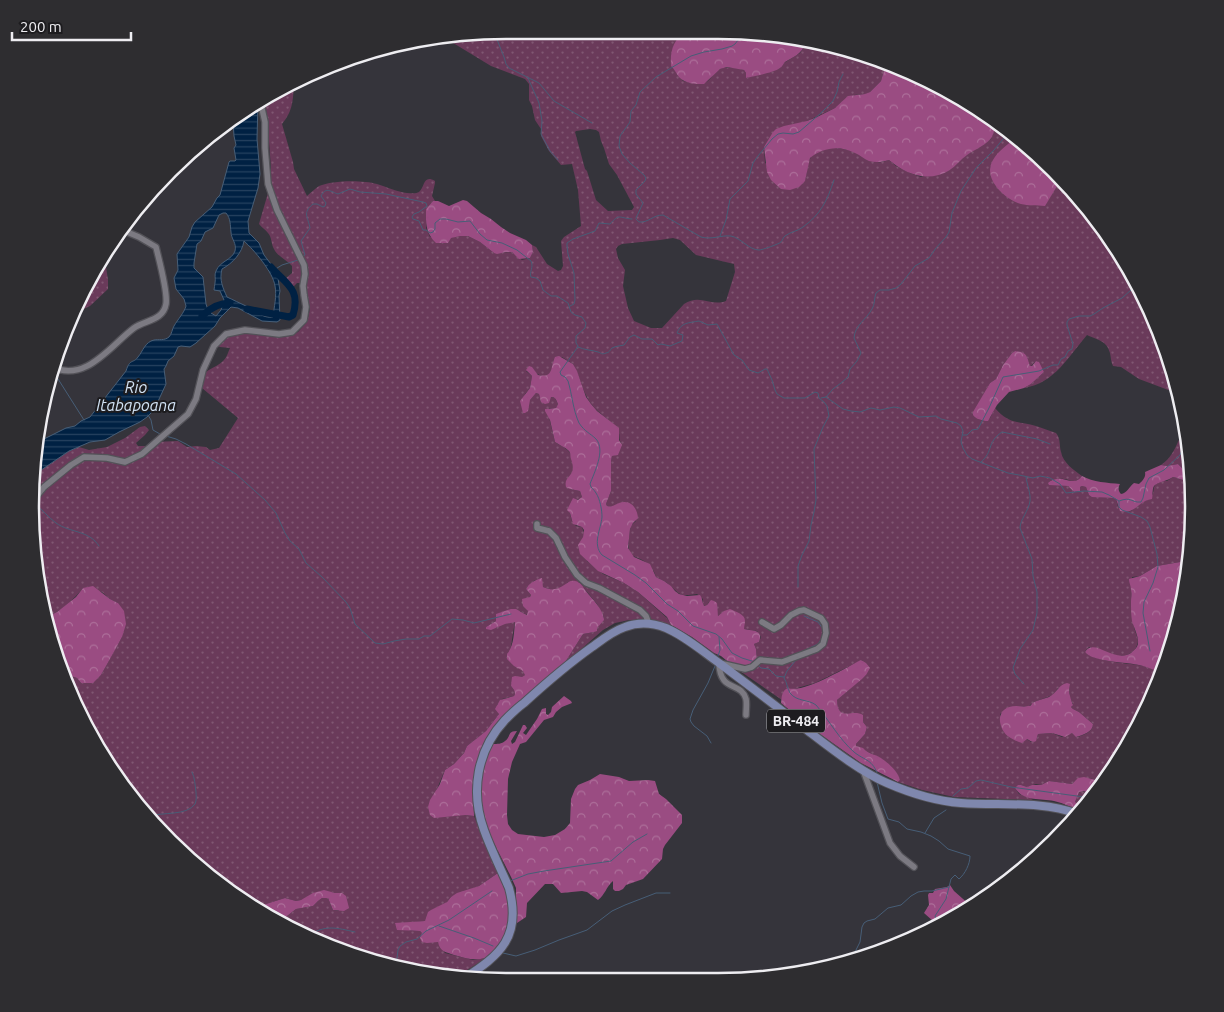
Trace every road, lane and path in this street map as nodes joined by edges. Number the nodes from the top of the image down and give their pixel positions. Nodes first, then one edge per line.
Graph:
1 (262, 107) edge
2 (127, 232) edge
3 (60, 369) edge
4 (39, 493) edge
5 (537, 524) dead end
6 (762, 622) dead end
7 (649, 624) junction
8 (719, 663) junction
9 (746, 715) dead end
10 (863, 770) junction
11 (1071, 811) edge
12 (914, 867) dead end
13 (473, 972) edge

1 - 4 street
2 - 3 street
5 - 7 street
6 - 8 street
7 - 8 main road, BR-484
7 - 13 main road, BR-484
8 - 9 street
8 - 10 main road, BR-484
10 - 11 main road, BR-484
10 - 12 street

